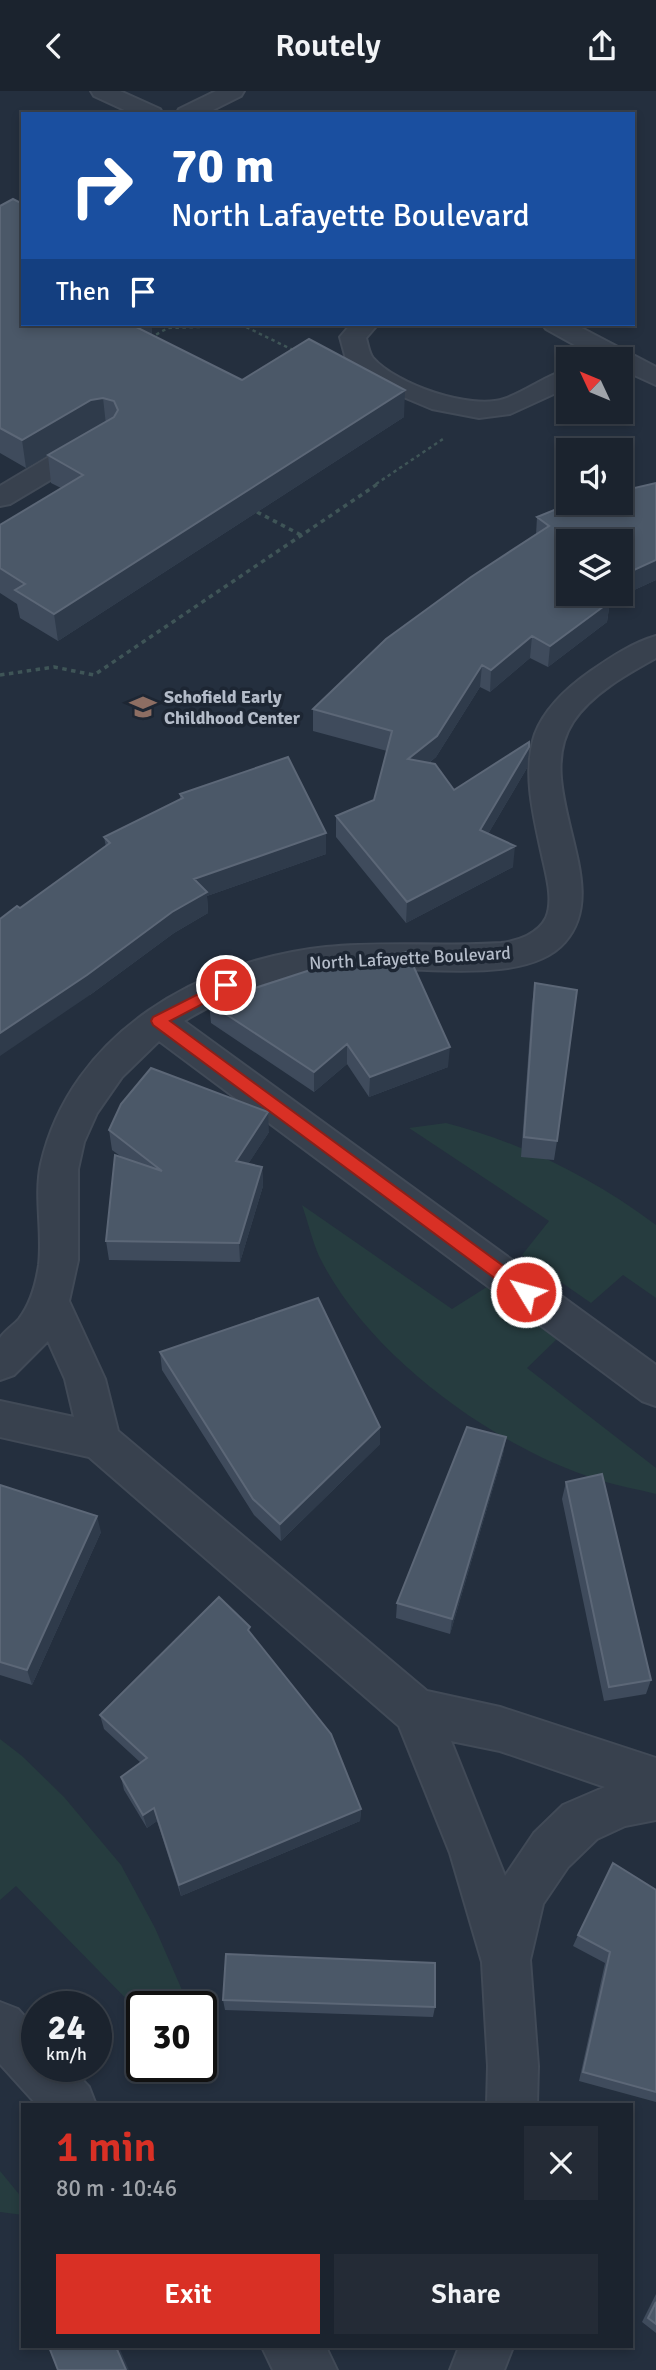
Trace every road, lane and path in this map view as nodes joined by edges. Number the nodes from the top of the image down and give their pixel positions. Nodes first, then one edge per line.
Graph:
1 (102, 91) edge
2 (233, 91) edge
3 (148, 112) edge
4 (191, 112) edge
5 (168, 326) edge
6 (245, 326) edge
7 (363, 326) edge
8 (558, 326) edge
9 (142, 342) edge
10 (595, 347) edge
11 (300, 353) edge
12 (634, 367) edge
13 (656, 377) edge
14 (556, 384) edge
15 (105, 436) edge
16 (445, 438) dead end
17 (0, 498) edge
18 (257, 512) edge
19 (301, 535) junction
20 (656, 646) edge
21 (0, 675) edge
22 (158, 1021) junction
23 (50, 1303) junction
24 (0, 1363) edge
25 (656, 1388) edge
26 (0, 1419) edge
27 (100, 1441) junction
28 (416, 1711) junction
29 (656, 1781) edge
30 (656, 1797) edge
31 (506, 1961) junction
32 (0, 2027) edge
33 (69, 2103) edge
34 (512, 2103) edge
35 (290, 2348) edge
36 (486, 2348) edge
37 (310, 2370) edge
38 (477, 2370) edge

1 - 3 street
2 - 4 street
5 - 9 path
6 - 11 path
7 - 14 street
8 - 10 street
12 - 13 street
15 - 17 street
16 - 19 path
18 - 19 path
19 - 21 path
20 - 22 street, North Lafayette Boulevard
22 - 23 street, North Lafayette Boulevard
22 - 25 street
23 - 24 street, North Lafayette Boulevard
23 - 27 street
26 - 27 street
27 - 28 street
28 - 29 street
28 - 31 street
30 - 31 street
31 - 34 street
32 - 33 street
35 - 37 street
36 - 38 street

